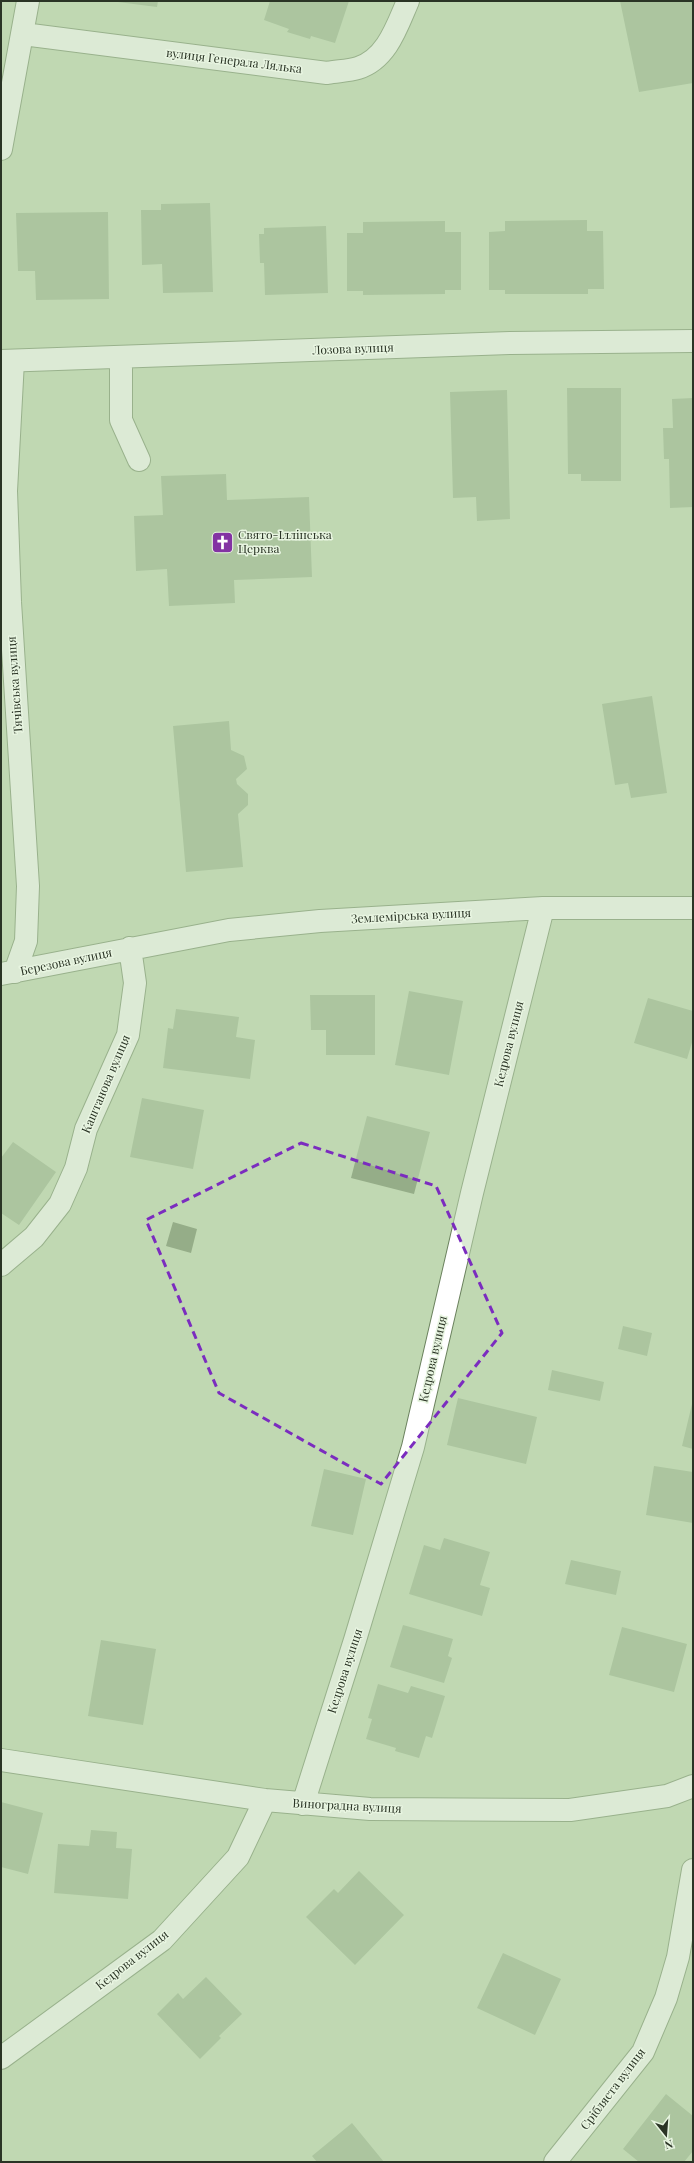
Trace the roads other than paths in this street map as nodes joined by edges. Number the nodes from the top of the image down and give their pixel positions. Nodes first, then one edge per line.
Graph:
1 (28, 1) edge
2 (408, 1) edge
3 (23, 34) junction
4 (1, 149) edge
5 (693, 340) edge
6 (121, 357) junction
7 (7, 361) edge
8 (139, 460) dead end
9 (543, 908) junction
10 (693, 908) edge
11 (130, 948) junction
12 (8, 973) edge
13 (1, 1265) edge
14 (1, 1760) edge
15 (693, 1786) edge
16 (266, 1800) junction
17 (303, 1804) junction
18 (693, 1870) edge
19 (1, 2058) edge
20 (555, 2162) edge

1 - 3 street
2 - 3 street, вулиця Генерала Лялька
3 - 4 street
5 - 6 street, Лозова вулиця
6 - 7 street, Лозова вулиця
6 - 8 street
7 - 12 street, Тячівська вулиця
9 - 10 street, Землемірська вулиця
9 - 11 street, Землемірська вулиця
9 - 17 street, Кедрова вулиця
11 - 12 street, Березова вулиця
11 - 13 street, Каштанова вулиця
14 - 16 street, Виноградна вулиця
15 - 17 street, Виноградна вулиця
16 - 17 street, Виноградна вулиця
16 - 19 street, Кедрова вулиця
18 - 20 street, Срібляста вулиця

